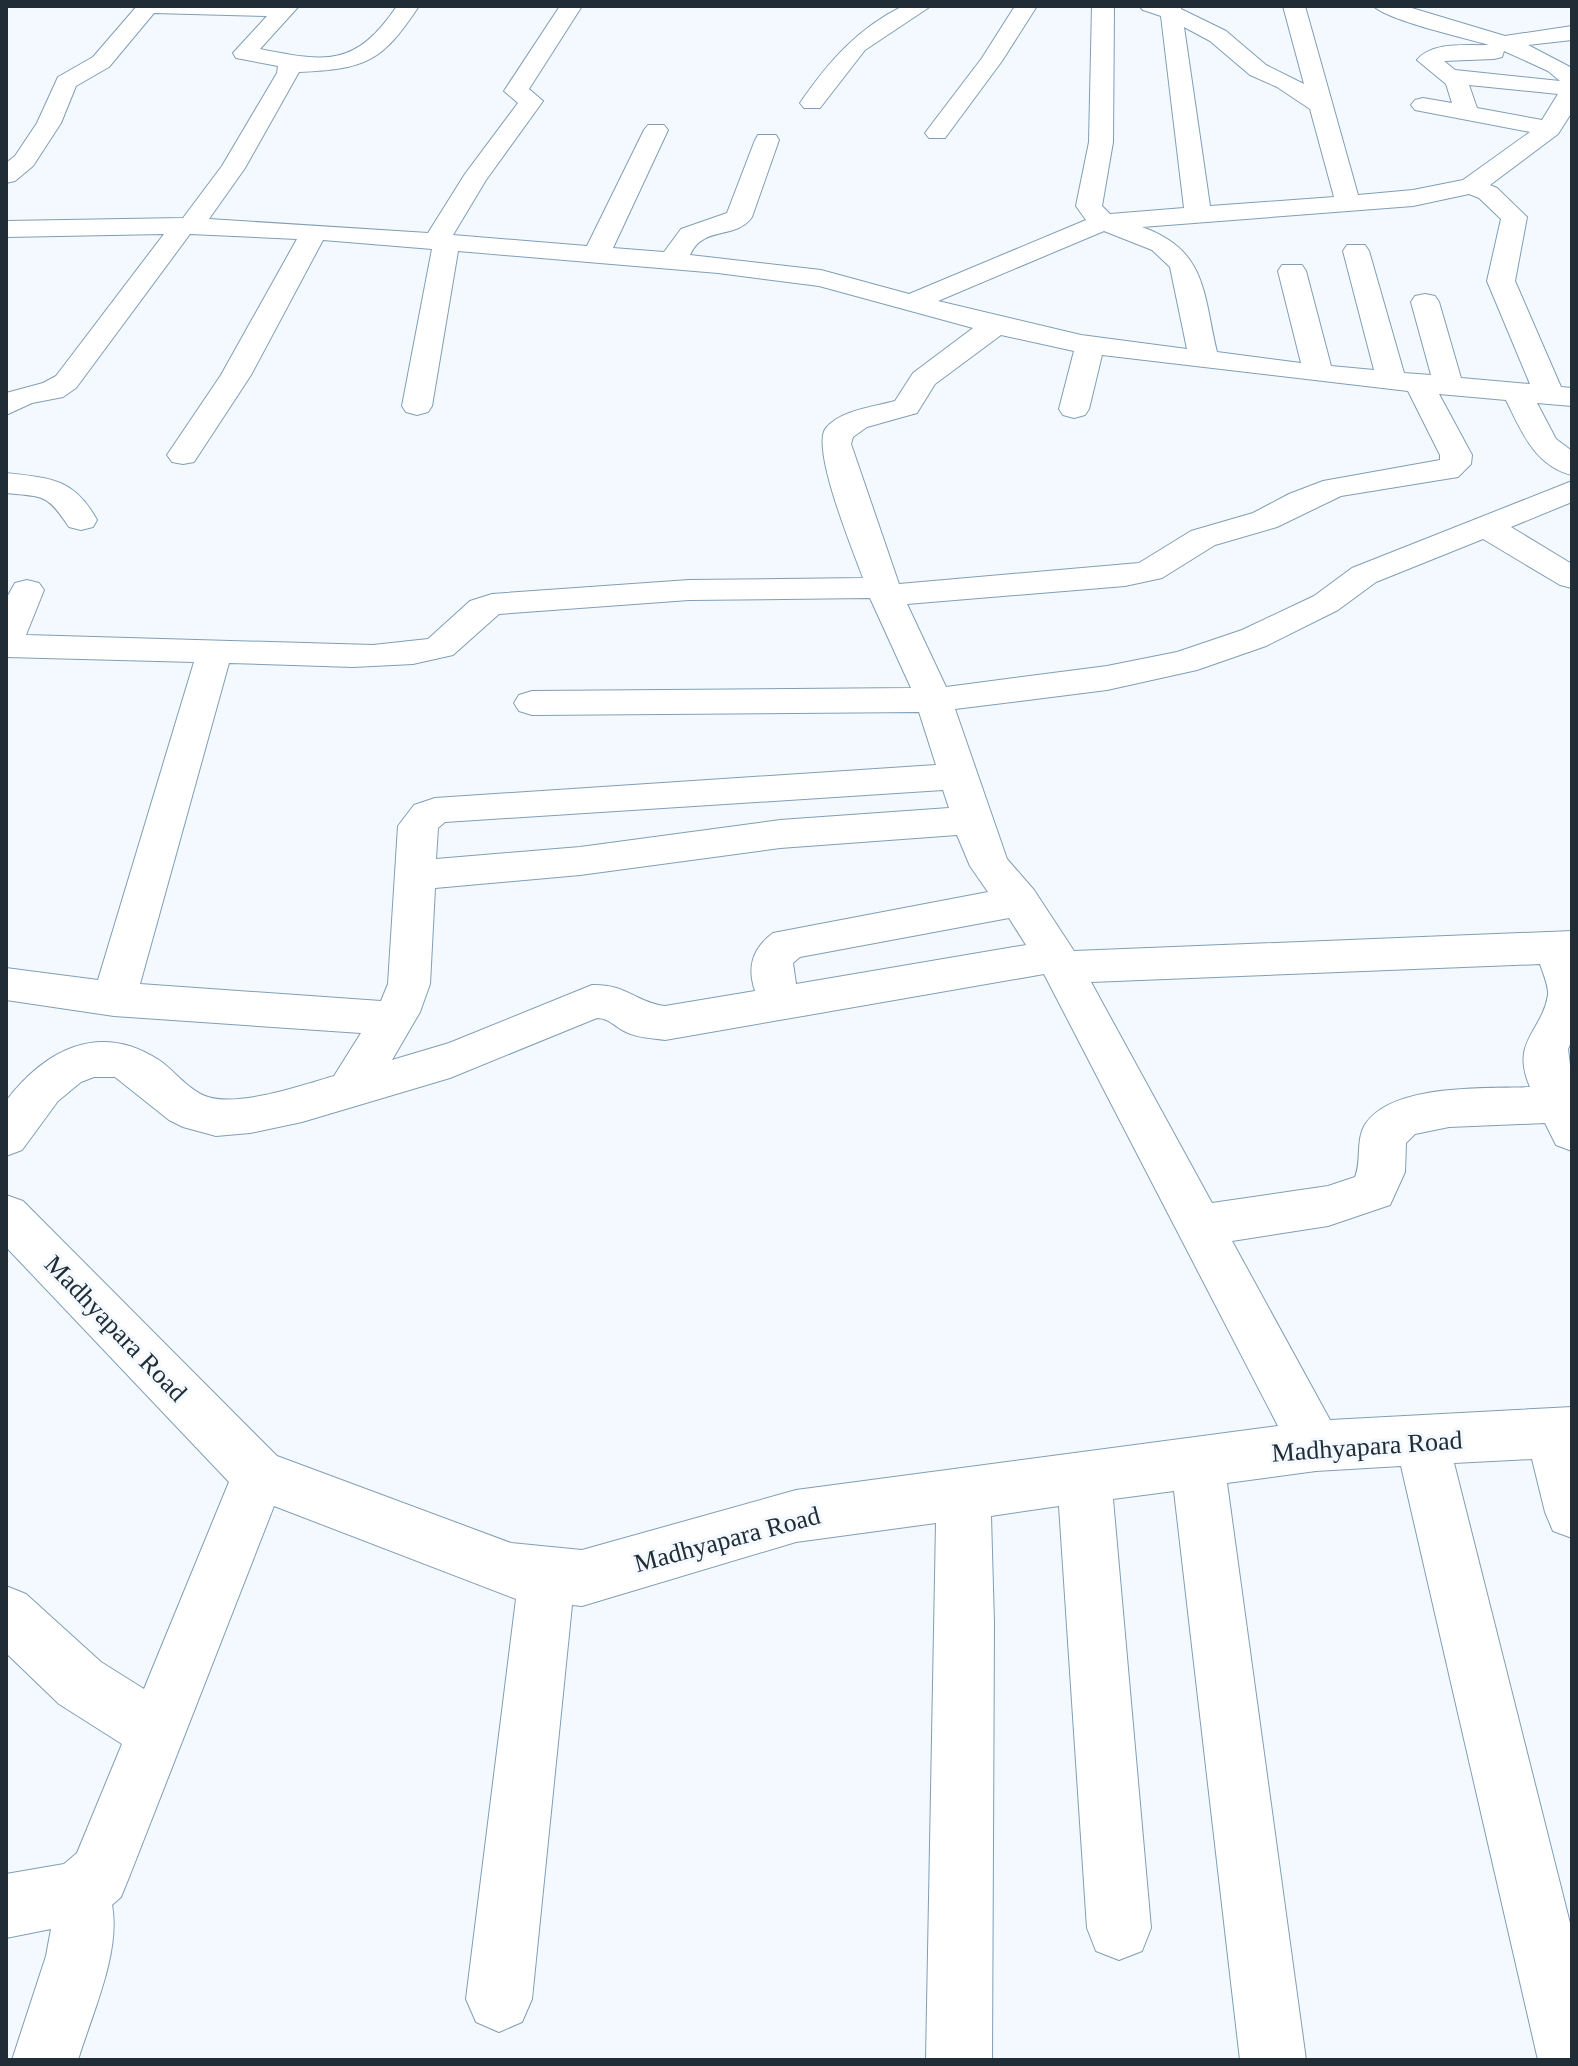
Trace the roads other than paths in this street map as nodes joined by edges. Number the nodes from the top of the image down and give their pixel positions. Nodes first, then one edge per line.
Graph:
1 (408, 6) edge
2 (571, 6) edge
3 (920, 6) edge
4 (1026, 6) edge
5 (1103, 6) edge
6 (1294, 6) edge
7 (1385, 6) edge
8 (286, 8) edge
9 (1164, 8) edge
10 (1572, 33) edge
11 (1505, 46) junction
12 (290, 66) junction
13 (1451, 76) junction
14 (1572, 79) edge
15 (1572, 89) edge
16 (812, 103) dead end
17 (1319, 104) junction
18 (1423, 105) dead end
19 (1467, 113) junction
20 (1550, 129) junction
21 (656, 130) dead end
22 (937, 133) dead end
23 (767, 140) dead end
24 (6, 176) edge
25 (1471, 186) junction
26 (1348, 203) junction
27 (1198, 214) junction
28 (1104, 222) junction
29 (187, 226) junction
30 (6, 229) edge
31 (314, 232) junction
32 (440, 242) junction
33 (1356, 251) dead end
34 (596, 255) junction
35 (674, 261) junction
36 (1292, 271) dead end
37 (913, 302) junction
38 (1425, 302) dead end
39 (997, 326) junction
40 (1090, 345) junction
41 (1204, 359) junction
42 (1318, 373) junction
43 (1419, 383) junction
44 (1516, 391) junction
45 (1560, 396) edge
46 (6, 406) edge
47 (417, 406) dead end
48 (1074, 409) dead end
49 (183, 455) dead end
50 (1572, 466) edge
51 (6, 483) edge
52 (1572, 491) edge
53 (81, 520) dead end
54 (1487, 527) junction
55 (1572, 578) edge
56 (27, 590) dead end
57 (885, 592) junction
58 (6, 640) edge
59 (6, 646) edge
60 (215, 651) junction
61 (934, 700) junction
62 (532, 703) dead end
63 (959, 776) junction
64 (972, 820) junction
65 (415, 875) junction
66 (1019, 901) junction
67 (1565, 948) edge
68 (1058, 962) junction
69 (6, 984) edge
70 (114, 999) junction
71 (781, 1003) junction
72 (394, 1019) junction
73 (350, 1089) junction
74 (1566, 1118) edge
75 (6, 1137) edge
76 (6, 1215) edge
77 (1199, 1225) junction
78 (1562, 1433) edge
79 (1422, 1440) junction
80 (1316, 1446) junction
81 (1197, 1462) junction
82 (259, 1475) junction
83 (1084, 1477) junction
84 (963, 1493) junction
85 (1572, 1512) edge
86 (547, 1575) junction
87 (6, 1614) edge
88 (156, 1731) junction
89 (78, 1893) junction
90 (6, 1906) edge
91 (1119, 1928) dead end
92 (499, 1999) dead end
93 (45, 2060) edge
94 (959, 2060) edge
95 (1273, 2060) edge
96 (1571, 2060) edge

1 - 12 street
2 - 32 street
3 - 16 street
4 - 22 street
5 - 28 street
6 - 17 street
7 - 11 street
8 - 12 street
8 - 24 street
9 - 17 street
9 - 27 street
10 - 11 street
11 - 13 street
11 - 14 street
12 - 29 street
13 - 15 street
13 - 19 street
15 - 20 street
17 - 26 street
18 - 19 street
19 - 20 street
20 - 25 street
21 - 34 street
23 - 35 street
25 - 26 street
25 - 45 street
26 - 27 street
27 - 28 street
28 - 37 street
28 - 41 street
29 - 30 street
29 - 31 street
29 - 46 street
31 - 32 street
31 - 49 street
32 - 34 street
32 - 47 street
33 - 43 street
34 - 35 street
35 - 37 street
36 - 42 street
37 - 39 street
38 - 43 street
39 - 40 street
39 - 57 street
40 - 41 street
40 - 48 street
41 - 42 street
42 - 43 street
43 - 44 street
43 - 57 street
44 - 45 street
44 - 50 street
51 - 53 street
52 - 54 street
54 - 55 street
54 - 61 street
56 - 58 street
57 - 60 street
57 - 61 street
59 - 60 street
60 - 70 street
61 - 62 street
61 - 63 street
63 - 64 street
63 - 65 street
64 - 65 street
64 - 66 street
65 - 72 street
66 - 68 street
66 - 71 street
67 - 68 street
67 - 74 street
68 - 71 street
68 - 77 street
69 - 70 street
70 - 72 street
71 - 73 street
72 - 73 street
73 - 75 street
74 - 77 street
76 - 82 street, Madhyapara Road
77 - 80 street
78 - 79 street, Madhyapara Road
78 - 85 street
79 - 80 street, Madhyapara Road
79 - 96 street
80 - 81 street, Madhyapara Road
81 - 83 street, Madhyapara Road
81 - 95 street
82 - 86 street, Madhyapara Road
82 - 88 street
83 - 84 street, Madhyapara Road
83 - 91 street
84 - 86 street, Madhyapara Road
84 - 94 street
86 - 92 street
87 - 88 street
88 - 89 street
89 - 90 street
89 - 93 street

